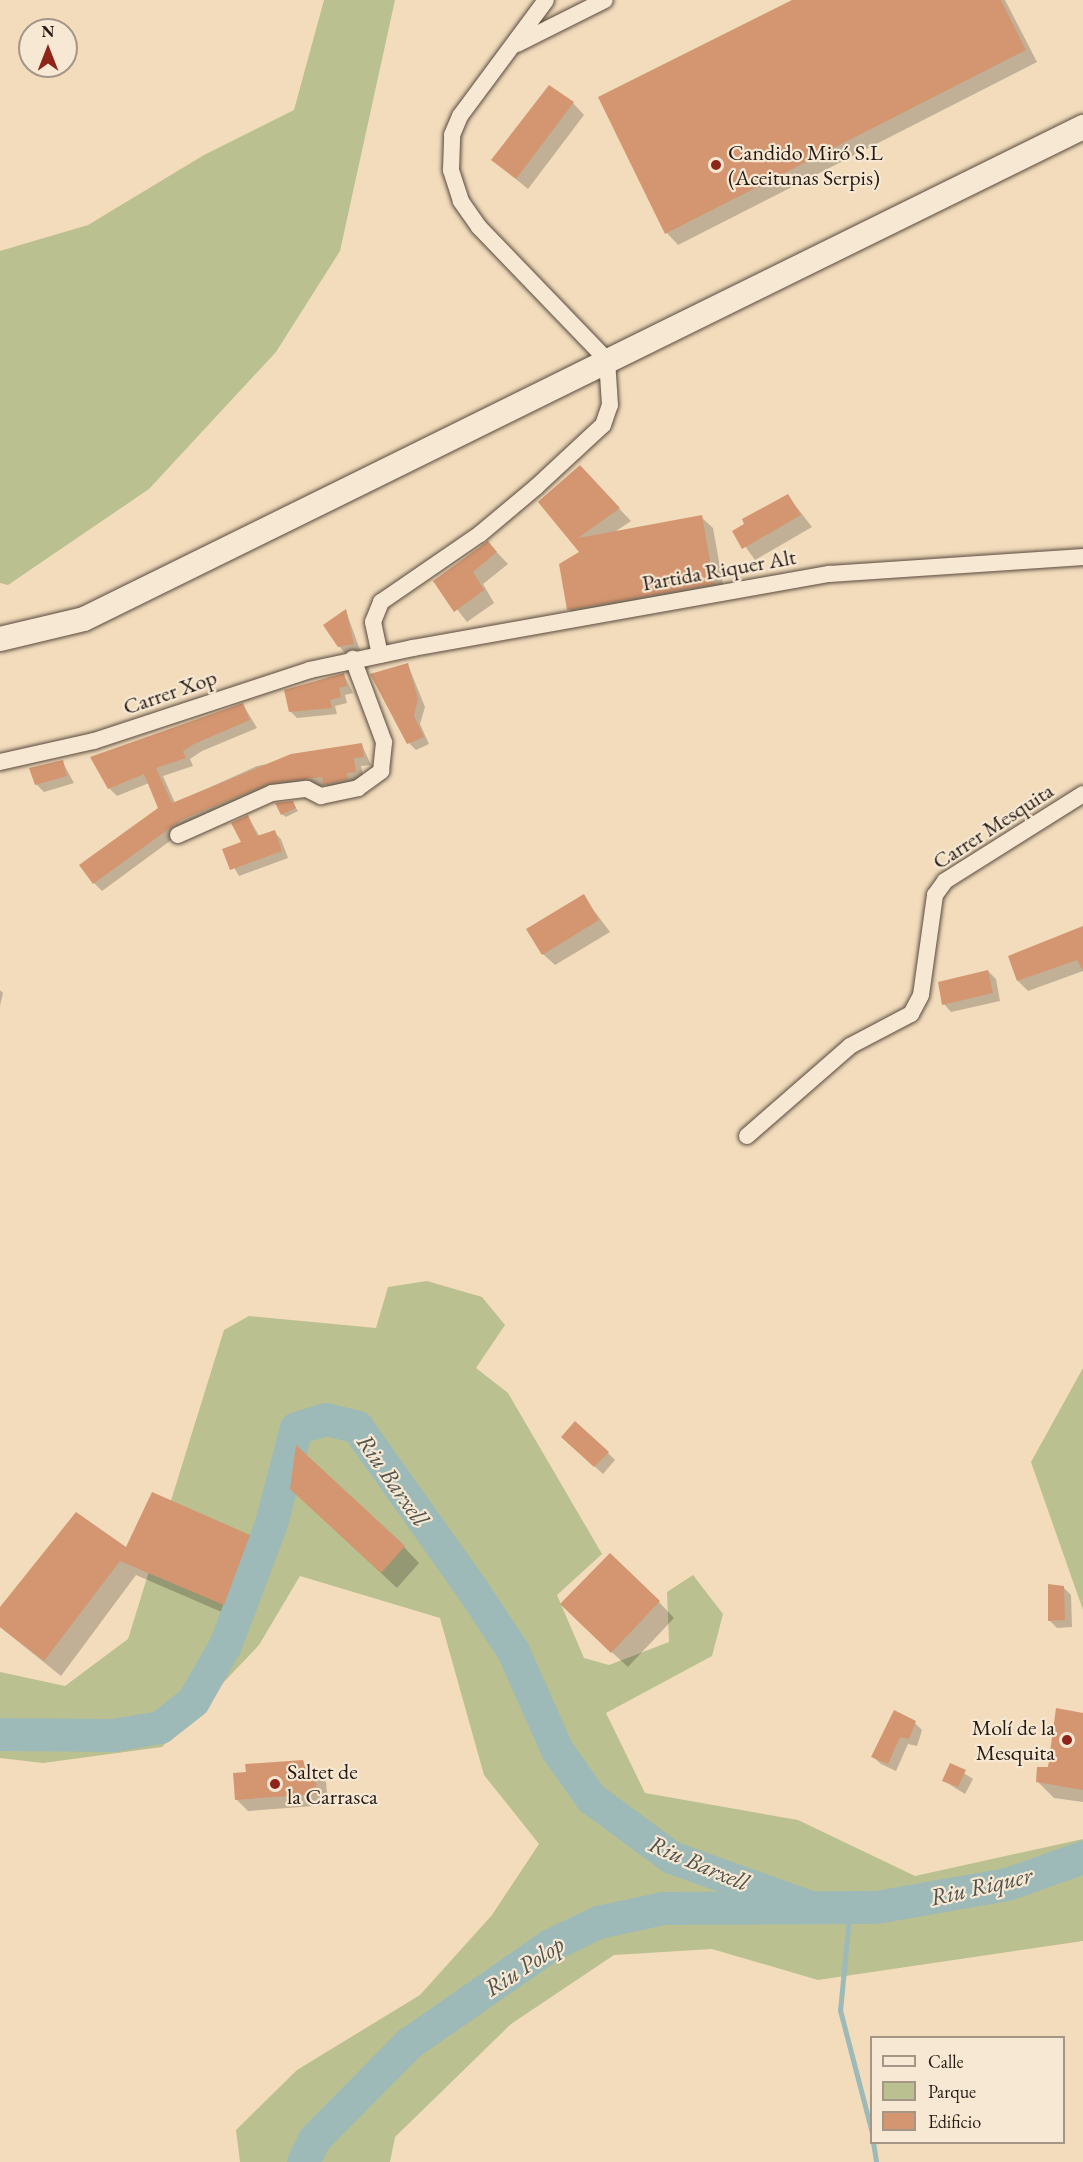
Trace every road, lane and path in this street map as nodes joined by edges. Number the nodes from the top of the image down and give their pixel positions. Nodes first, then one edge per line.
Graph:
1 (546, 0) edge
2 (605, 0) edge
3 (512, 46) junction
4 (1083, 127) edge
5 (607, 360) junction
6 (1076, 558) edge
7 (0, 639) edge
8 (380, 655) junction
9 (353, 659) junction
10 (0, 762) edge
11 (1083, 794) edge
12 (178, 835) dead end
13 (747, 1136) dead end

1 - 3 street
2 - 3 street
3 - 5 street
4 - 5 main road
5 - 7 main road
5 - 8 street
6 - 8 street, Partida Riquer Alt
8 - 9 street, Partida Riquer Alt
9 - 10 street, Carrer Xop
9 - 12 street
11 - 13 street, Carrer Mesquita

